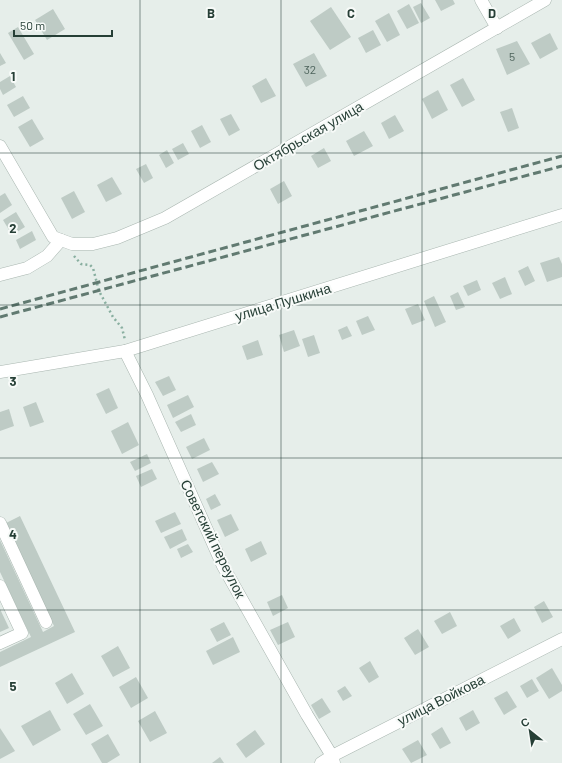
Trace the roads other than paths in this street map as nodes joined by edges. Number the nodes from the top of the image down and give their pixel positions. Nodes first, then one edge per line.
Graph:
1 (481, 0) edge
2 (545, 0) edge
3 (497, 28) junction
4 (0, 146) edge
5 (562, 215) edge
6 (61, 240) junction
7 (0, 275) edge
8 (125, 351) junction
9 (0, 372) edge
10 (0, 523) edge
11 (0, 586) edge
12 (46, 622) dead end
13 (562, 639) edge
14 (0, 643) edge
15 (333, 760) edge
16 (321, 763) edge

1 - 3 street
2 - 3 street, Октябрьская улица
3 - 6 street, Октябрьская улица
4 - 6 street
5 - 8 street, улица Пушкина
6 - 7 street
8 - 9 street, улица Пушкина
8 - 15 street, Советский переулок
10 - 12 street
11 - 14 street
13 - 15 street, улица Войкова
15 - 16 street, улица Войкова

